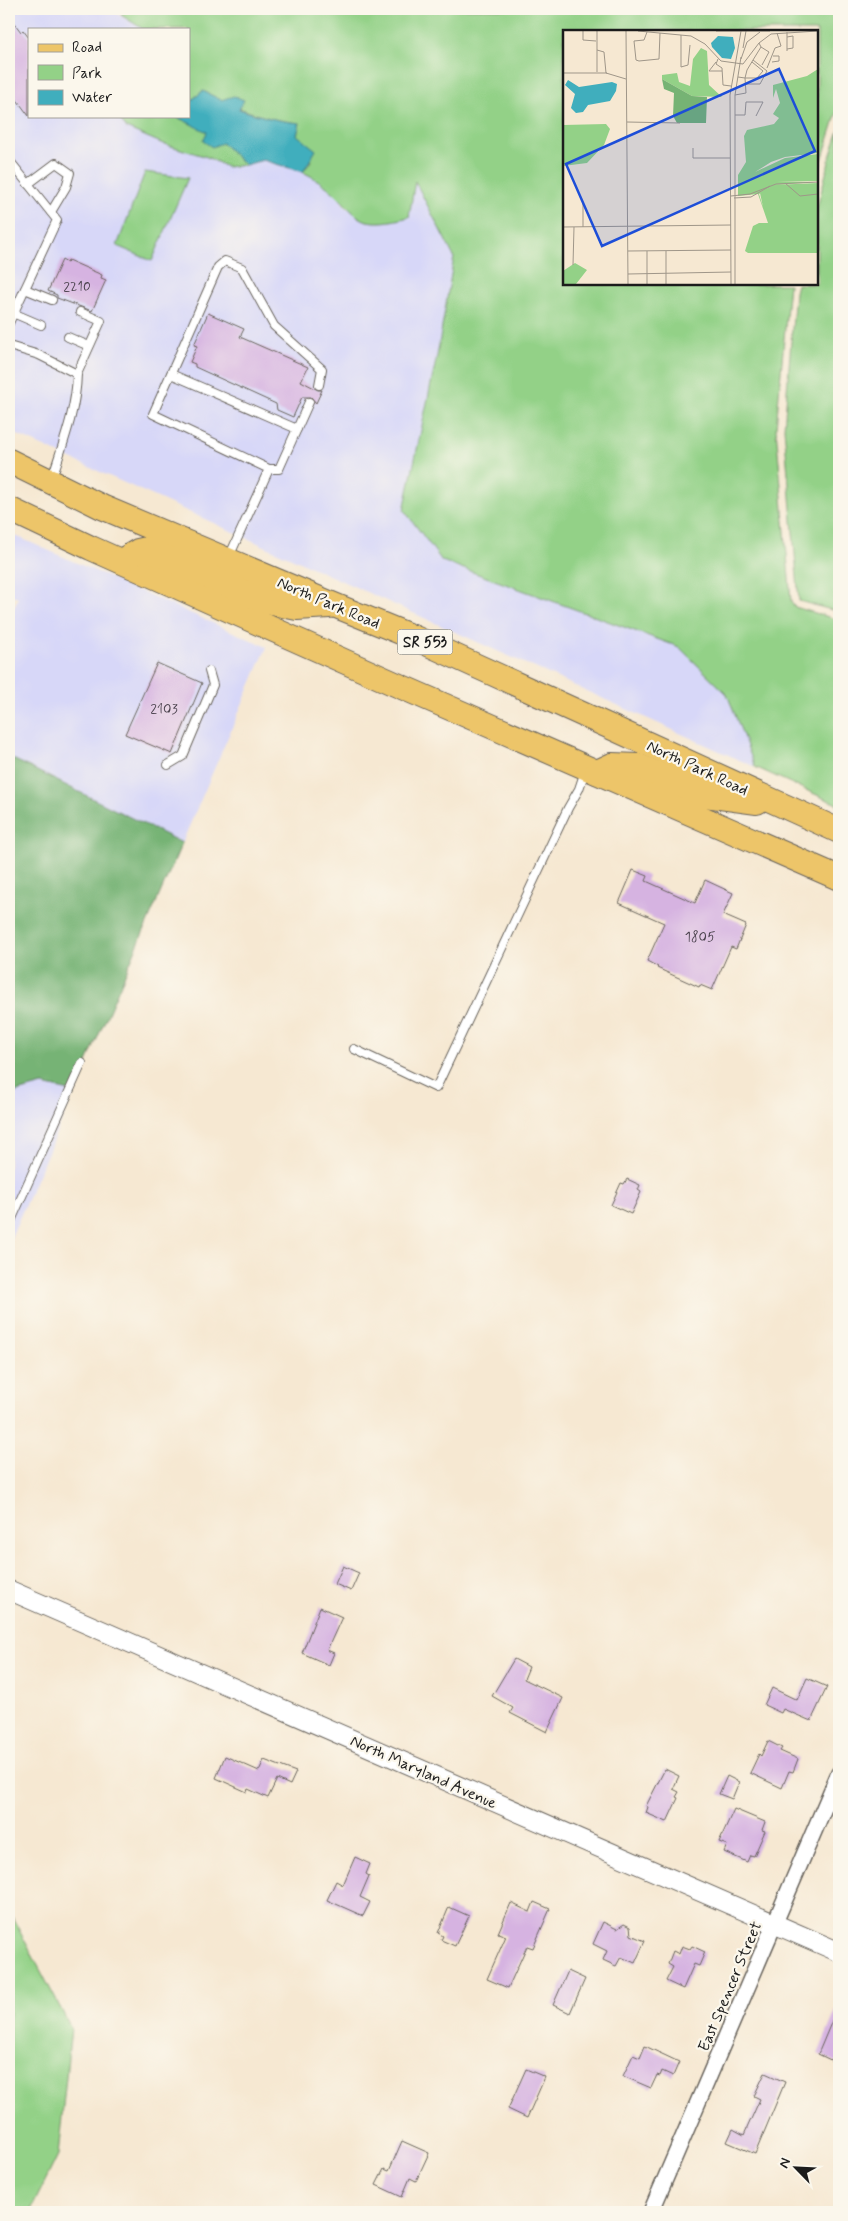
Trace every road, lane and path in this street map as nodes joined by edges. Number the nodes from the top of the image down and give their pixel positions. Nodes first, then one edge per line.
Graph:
1 (9, 160) edge
2 (28, 184) junction
3 (51, 212) junction
4 (25, 289) junction
5 (52, 300) dead end
6 (80, 312) dead end
7 (13, 313) junction
8 (9, 323) edge
9 (42, 325) dead end
10 (68, 337) dead end
11 (9, 346) edge
12 (89, 346) junction
13 (77, 374) junction
14 (171, 374) junction
15 (319, 385) dead end
16 (309, 402) dead end
17 (297, 429) junction
18 (9, 461) edge
19 (269, 469) junction
20 (50, 482) junction
21 (9, 509) edge
22 (228, 559) junction
23 (121, 561) junction
24 (334, 605) junction
25 (210, 671) dead end
26 (168, 765) dead end
27 (592, 769) junction
28 (784, 806) junction
29 (839, 831) edge
30 (839, 878) edge
31 (354, 1049) dead end
32 (82, 1063) dead end
33 (9, 1224) edge
34 (9, 1590) edge
35 (839, 1773) edge
36 (775, 1924) junction
37 (839, 1952) edge
38 (651, 2212) edge

1 - 2 lane
2 - 3 lane
2 - 3 lane
3 - 4 lane
4 - 5 lane
4 - 7 lane
6 - 12 lane
7 - 8 lane
7 - 9 lane
10 - 12 lane
11 - 13 lane
12 - 13 lane
13 - 20 lane
14 - 15 lane
14 - 17 lane
14 - 19 lane
16 - 17 lane
17 - 19 lane
18 - 20 main road, North Park Road / SR 553
19 - 22 lane
20 - 22 main road, North Park Road / SR 553
21 - 23 main road
22 - 24 main road, North Park Road / SR 553
23 - 24 main road
23 - 27 main road
24 - 28 main road, North Park Road / SR 553
25 - 26 lane
27 - 28 main road
27 - 30 main road
27 - 31 lane
28 - 29 main road, North Park Road / SR 553
32 - 33 lane
34 - 36 street, North Maryland Avenue
35 - 36 street, East Spencer Street
36 - 37 street, North Maryland Avenue
36 - 38 street, East Spencer Street

